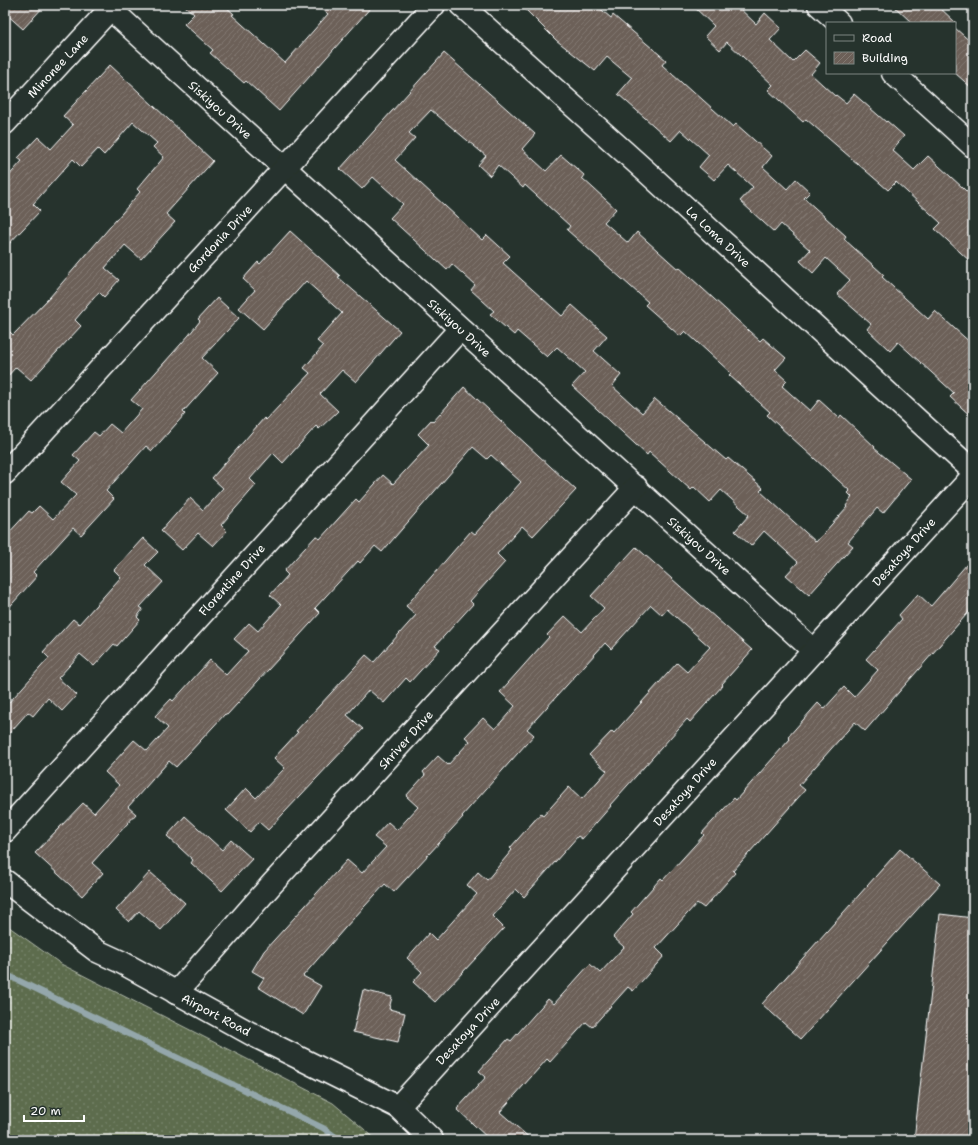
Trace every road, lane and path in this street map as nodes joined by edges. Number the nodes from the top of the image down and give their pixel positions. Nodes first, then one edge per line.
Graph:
1 (434, 5) edge
2 (461, 5) edge
3 (819, 5) edge
4 (108, 7) edge
5 (838, 22) edge
6 (894, 74) edge
7 (5, 123) edge
8 (973, 146) edge
9 (285, 169) junction
10 (460, 329) junction
11 (973, 471) edge
12 (5, 473) edge
13 (973, 476) edge
14 (636, 487) junction
15 (814, 650) junction
16 (5, 831) edge
17 (5, 881) edge
18 (176, 993) junction
19 (398, 1107) junction
20 (432, 1140) edge

1 - 9 street, Gordonia Drive
2 - 11 street, La Loma Drive
3 - 5 street
4 - 7 street, Minonee Lane
4 - 9 street, Siskiyou Drive
6 - 8 street
9 - 10 street, Siskiyou Drive
9 - 12 street, Gordonia Drive
10 - 14 street, Siskiyou Drive
10 - 16 street, Florentine Drive
13 - 15 street, Desatoya Drive
14 - 15 street, Siskiyou Drive
14 - 18 street, Shriver Drive
15 - 19 street, Desatoya Drive
17 - 18 street, Airport Road
18 - 19 street, Airport Road
19 - 20 street, Airport Road

